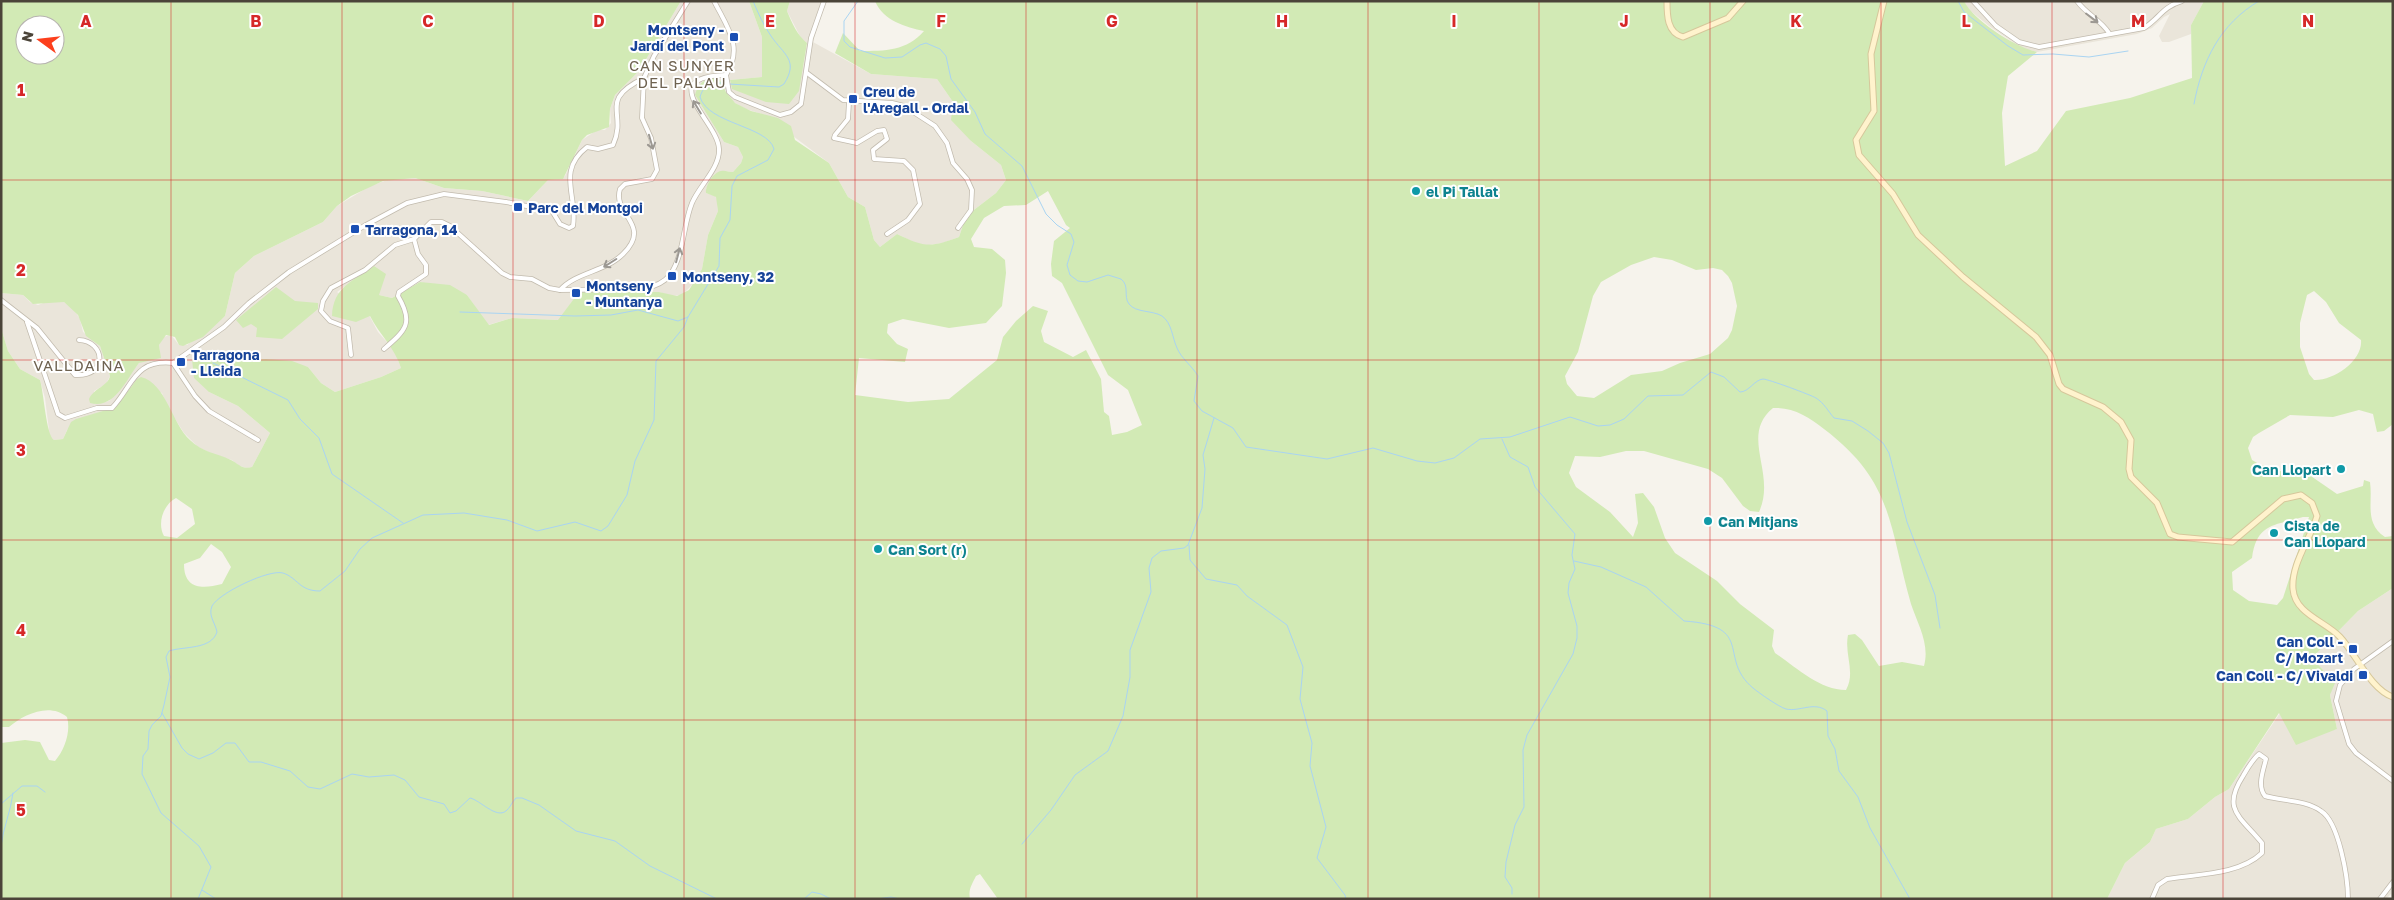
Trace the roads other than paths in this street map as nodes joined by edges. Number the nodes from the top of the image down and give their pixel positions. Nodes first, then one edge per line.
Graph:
1 (688, 1) edge
2 (714, 1) edge
3 (824, 1) edge
4 (1667, 1) edge
5 (1743, 1) edge
6 (1884, 1) edge
7 (1973, 1) edge
8 (2077, 1) edge
9 (2182, 1) edge
10 (2109, 33) junction
11 (807, 73) junction
12 (726, 75) junction
13 (644, 78) junction
14 (849, 102) junction
15 (958, 228) dead end
16 (887, 234) dead end
17 (414, 239) junction
18 (560, 290) junction
19 (1, 300) edge
20 (27, 322) junction
21 (79, 340) dead end
22 (384, 349) dead end
23 (351, 355) dead end
24 (173, 363) junction
25 (258, 440) dead end
26 (2393, 641) edge
27 (2360, 664) junction
28 (2393, 697) edge
29 (2393, 780) edge
30 (2393, 882) edge
31 (2152, 899) edge
32 (2348, 899) edge
33 (2380, 899) edge

1 - 13 street
2 - 12 street
3 - 11 street
4 - 5 street
6 - 27 street
7 - 10 street
8 -> 10 street
9 - 10 street
11 - 12 street
11 - 14 street
18 -> 12 street
13 -> 18 street
13 - 24 street
14 - 15 street
14 - 16 street
17 - 18 street
17 - 22 street
17 - 23 street
19 - 20 street
20 - 21 street
20 - 24 street
24 - 25 street
26 - 27 street
27 - 28 street
27 - 29 street
30 - 33 street
31 - 32 street

